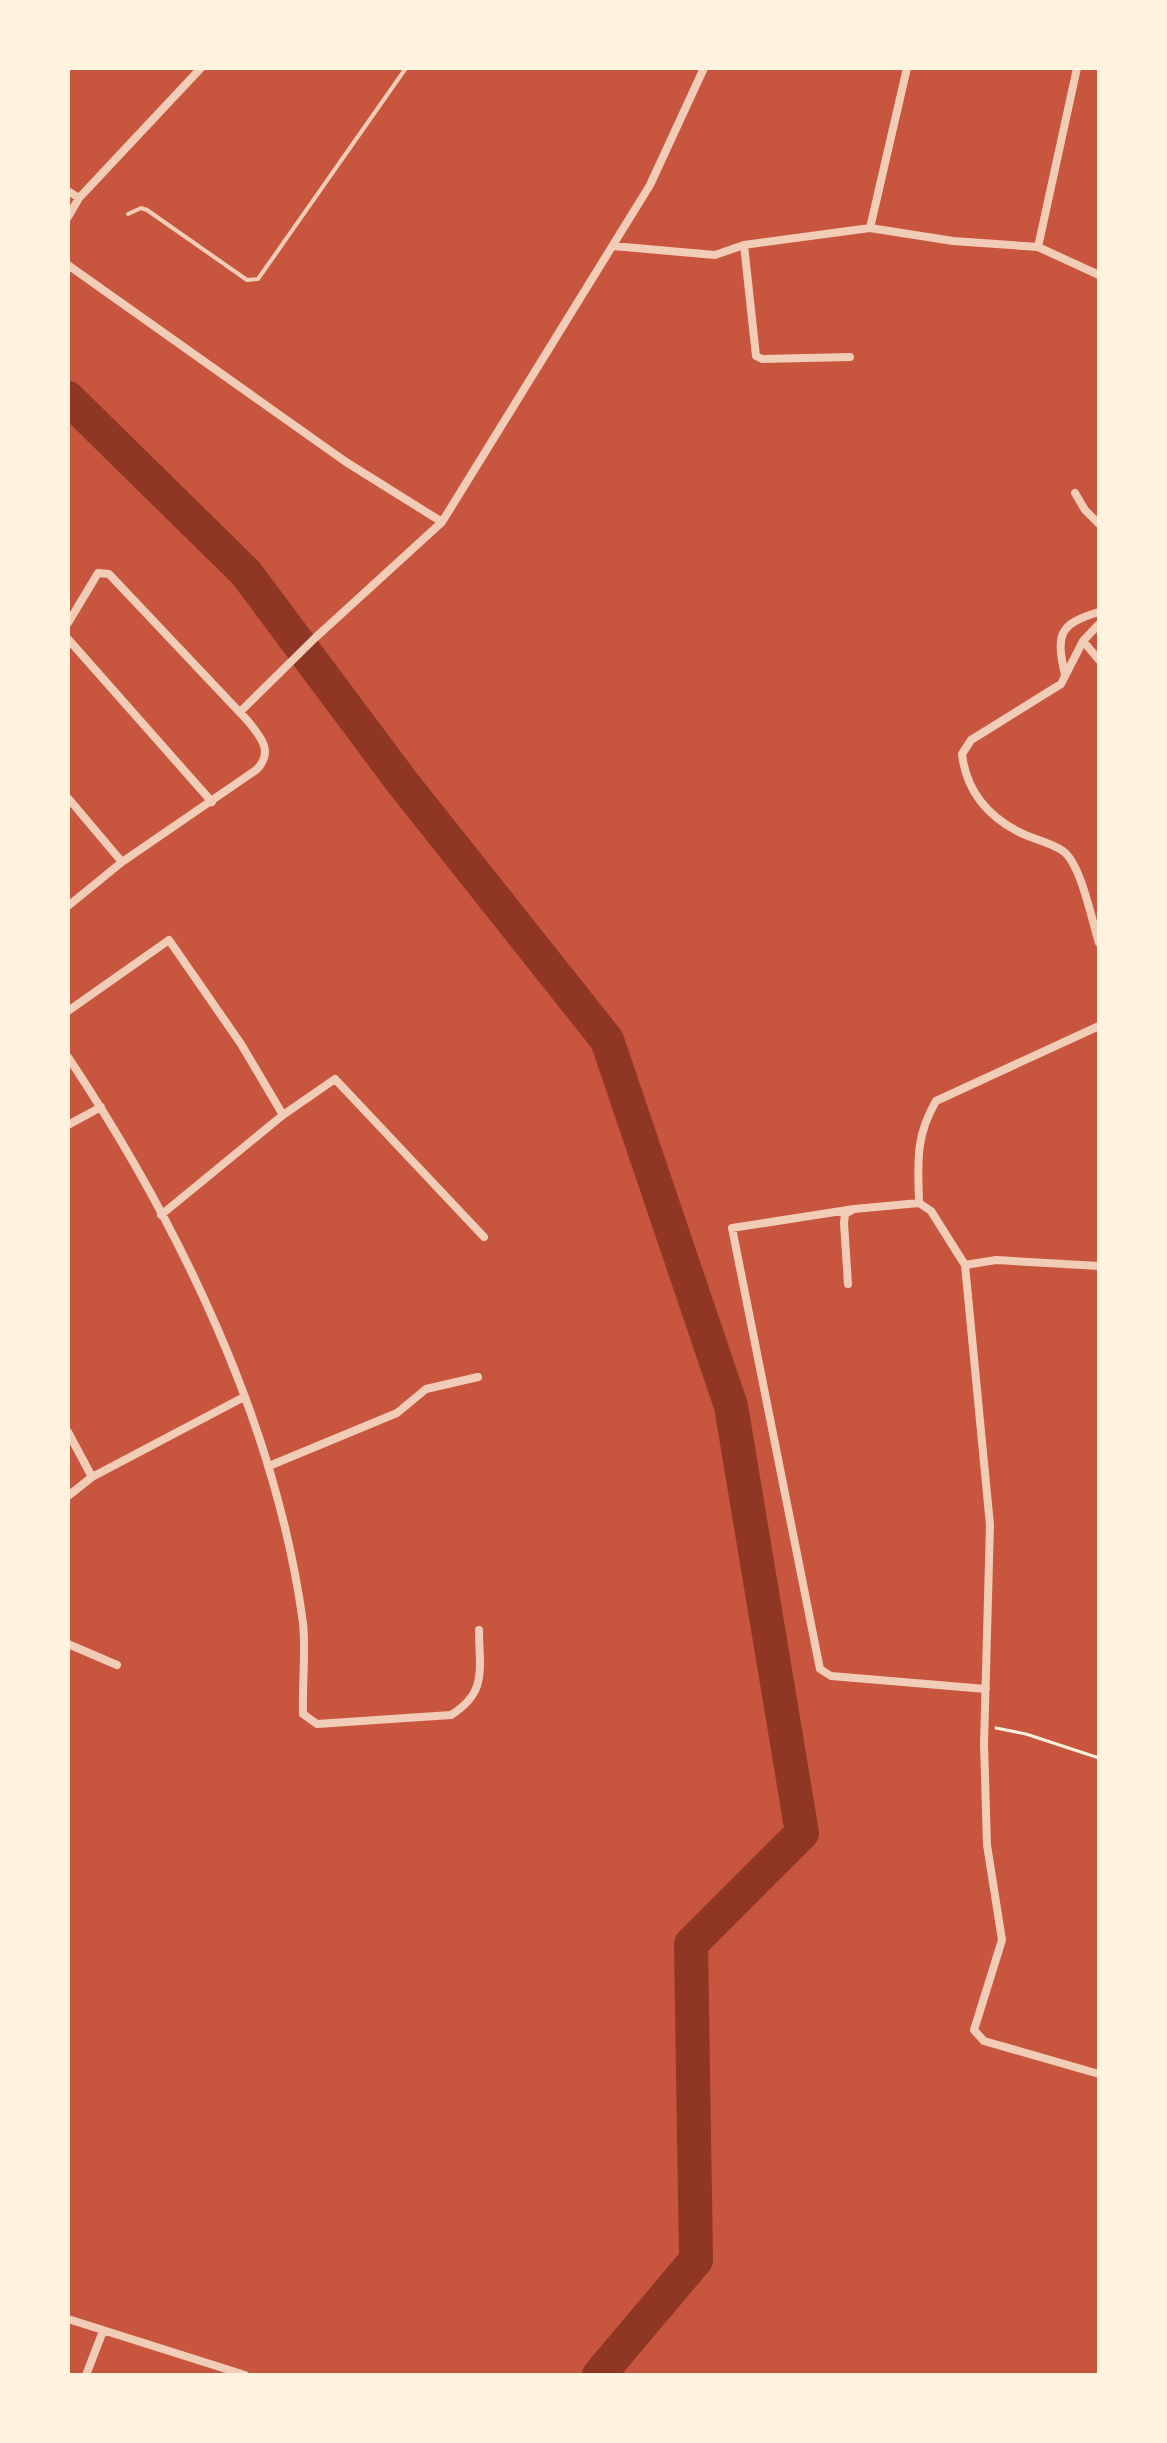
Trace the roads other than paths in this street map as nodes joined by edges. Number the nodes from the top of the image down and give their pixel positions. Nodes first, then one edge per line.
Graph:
1 (201, 68) edge
2 (406, 68) edge
3 (704, 68) edge
4 (907, 68) edge
5 (1077, 68) edge
6 (68, 191) edge
7 (79, 198) junction
8 (128, 214) dead end
9 (68, 217) edge
10 (870, 228) junction
11 (744, 245) junction
12 (613, 246) junction
13 (1038, 247) junction
14 (68, 265) edge
15 (1099, 275) edge
16 (850, 357) dead end
17 (1075, 493) dead end
18 (442, 522) junction
19 (1099, 524) edge
20 (1099, 612) edge
21 (68, 623) edge
22 (1099, 624) edge
23 (68, 639) edge
24 (1083, 641) junction
25 (1099, 660) edge
26 (1066, 676) junction
27 (240, 712) junction
28 (68, 798) edge
29 (212, 802) junction
30 (122, 862) junction
31 (68, 906) edge
32 (1099, 943) edge
33 (68, 1011) edge
34 (1099, 1026) edge
35 (68, 1057) edge
36 (101, 1107) junction
37 (283, 1115) junction
38 (68, 1125) edge
39 (919, 1203) junction
40 (854, 1209) junction
41 (161, 1215) junction
42 (484, 1237) dead end
43 (965, 1265) junction
44 (1099, 1266) edge
45 (848, 1284) dead end
46 (478, 1377) dead end
47 (244, 1397) junction
48 (68, 1432) edge
49 (269, 1466) junction
50 (92, 1477) junction
51 (68, 1496) edge
52 (479, 1630) dead end
53 (68, 1644) edge
54 (117, 1665) dead end
55 (986, 1689) junction
56 (1099, 2074) edge
57 (68, 2319) edge
58 (103, 2331) junction
59 (86, 2375) edge
60 (245, 2375) edge

1 - 7 street
2 - 8 lane
3 - 12 street
4 - 10 street
5 - 13 street
6 - 7 street
7 - 9 street
10 - 11 street
10 - 13 street
11 - 12 street
11 - 16 street
12 - 18 street
13 - 15 street
14 - 18 street
17 - 19 street
18 - 27 street
20 - 26 street
21 - 27 street
22 - 24 street
23 - 29 street
24 - 25 street
24 - 26 street
26 - 32 street
27 - 29 street
28 - 30 street
29 - 30 street
30 - 31 street
33 - 37 street
34 - 39 street
35 - 36 street
36 - 38 street
36 - 41 street
37 - 41 street
37 - 42 street
39 - 40 street
39 - 43 street
40 - 45 street
40 - 55 street
41 - 47 street
43 - 44 street
43 - 55 street
46 - 49 street
47 - 49 street
47 - 50 street
48 - 50 street
49 - 52 street
50 - 51 street
53 - 54 street
55 - 56 street
57 - 58 street
58 - 59 street
58 - 60 street

